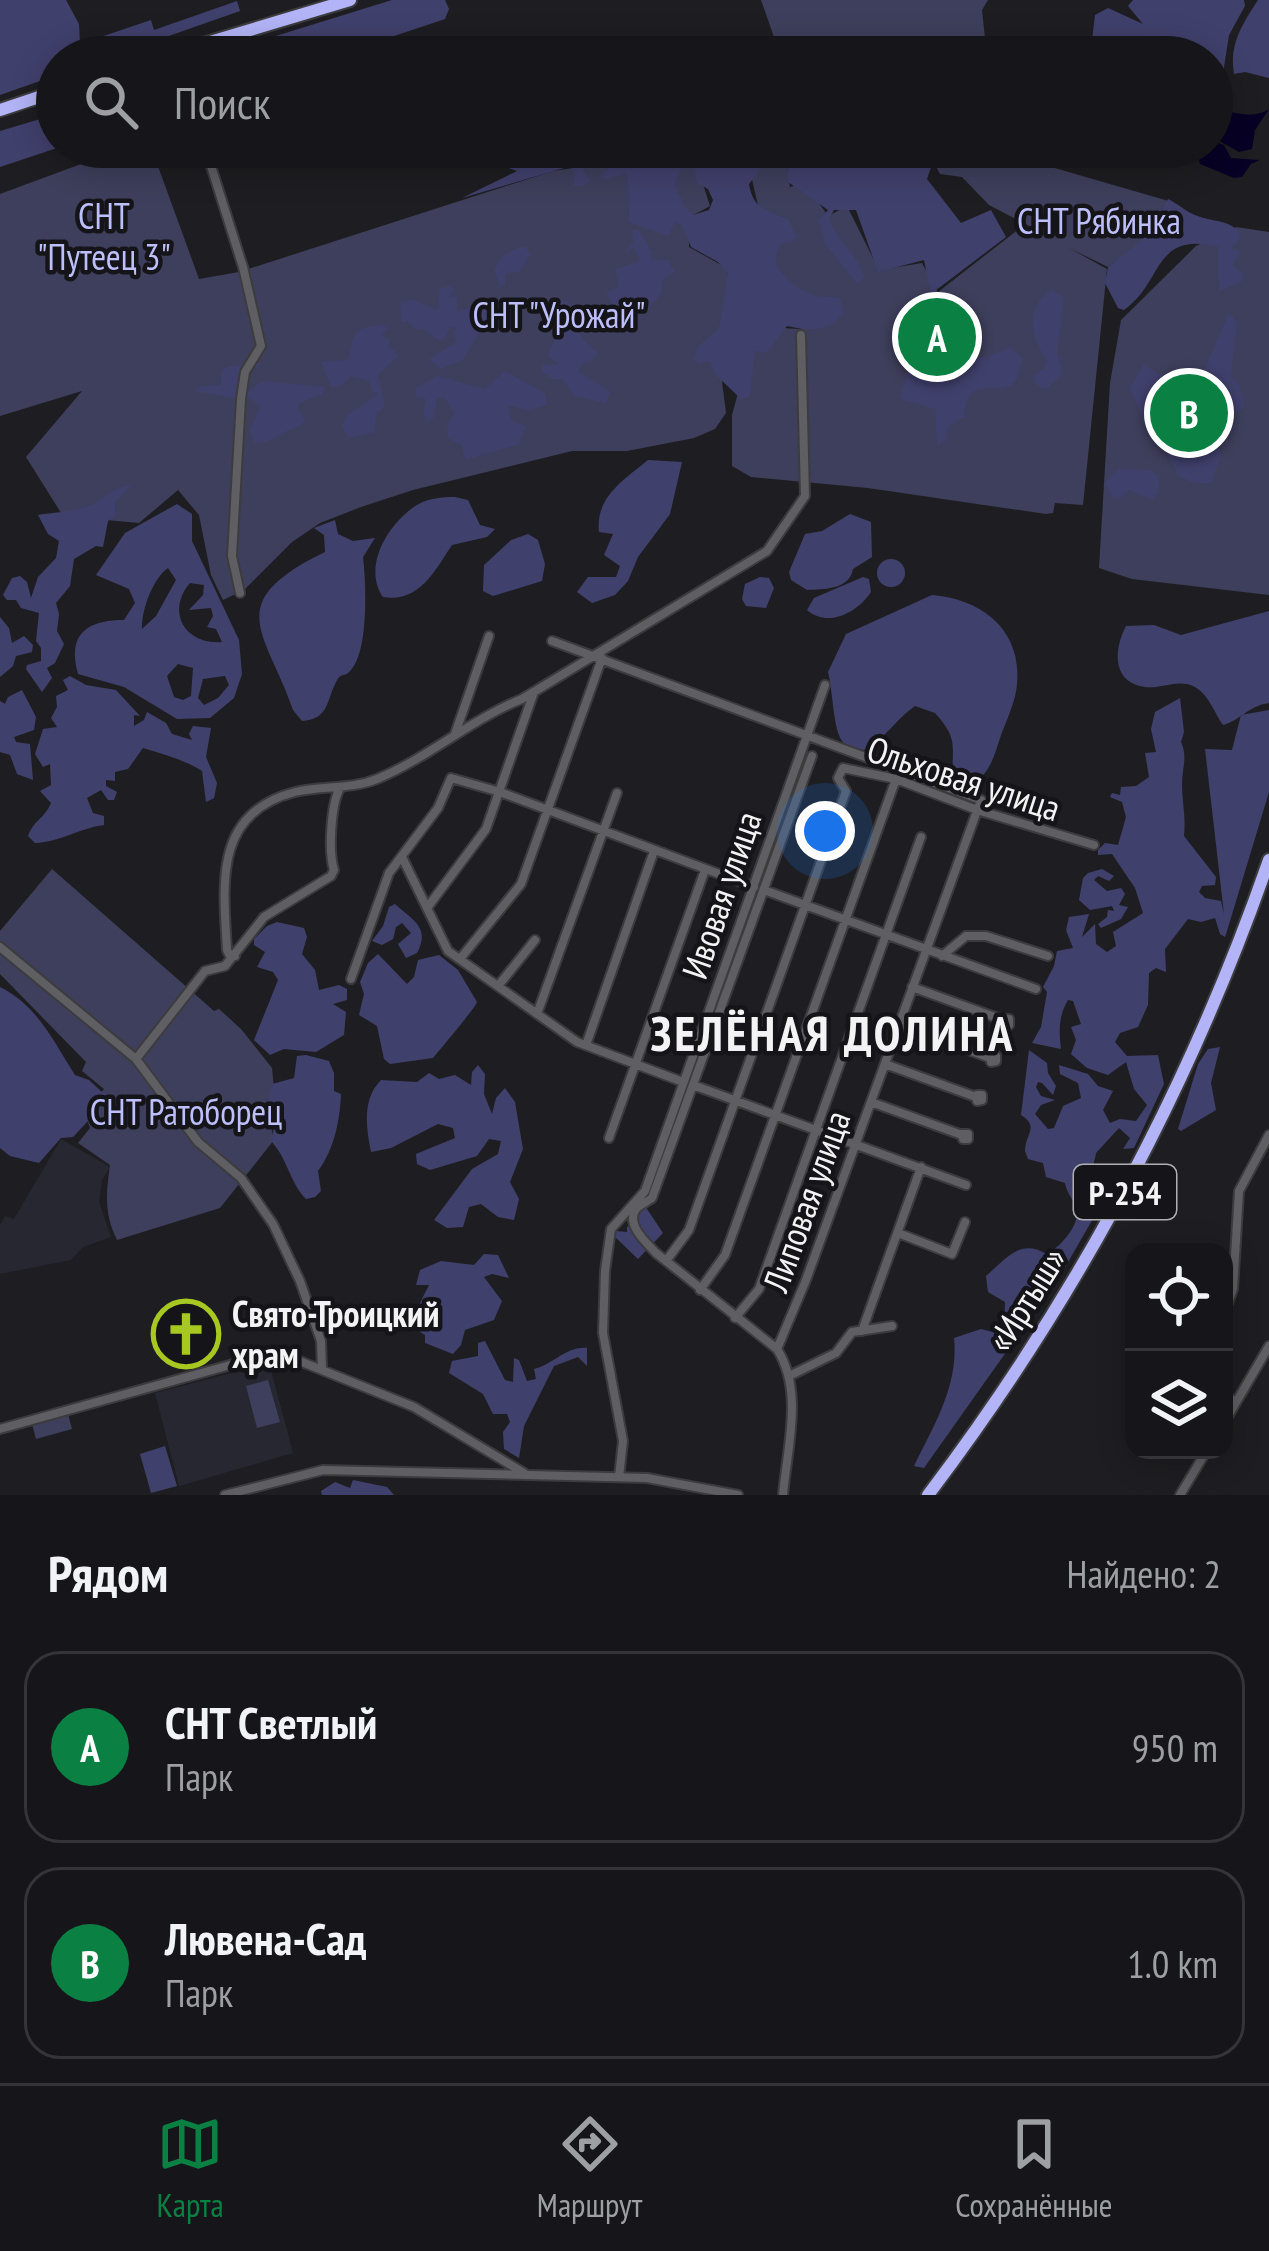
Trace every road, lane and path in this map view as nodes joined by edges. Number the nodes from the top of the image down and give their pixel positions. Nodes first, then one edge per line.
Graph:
1 (320, 0) edge
2 (350, 0) edge
3 (217, 36) edge
4 (236, 36) edge
5 (36, 98) edge
6 (0, 110) edge
7 (212, 168) edge
8 (801, 335) dead end
9 (240, 593) dead end
10 (489, 636) dead end
11 (552, 641) dead end
12 (607, 645) junction
13 (590, 655) junction
14 (601, 659) junction
15 (825, 685) dead end
16 (535, 691) junction
17 (454, 736) junction
18 (807, 736) junction
19 (812, 756) dead end
20 (896, 779) junction
21 (340, 788) junction
22 (500, 792) junction
23 (616, 793) dead end
24 (977, 810) junction
25 (547, 813) junction
26 (603, 831) junction
27 (921, 837) dead end
28 (1094, 845) dead end
29 (654, 851) junction
30 (402, 857) junction
31 (1269, 860) edge
32 (393, 867) junction
33 (408, 869) junction
34 (705, 870) junction
35 (759, 888) junction
36 (803, 906) junction
37 (427, 908) junction
38 (844, 919) junction
39 (885, 933) junction
40 (535, 940) dead end
41 (0, 947) edge
42 (926, 948) junction
43 (235, 956) junction
44 (942, 956) junction
45 (1048, 956) dead end
46 (460, 959) junction
47 (351, 979) dead end
48 (498, 986) junction
49 (912, 987) junction
50 (1036, 989) dead end
51 (537, 1014) junction
52 (1003, 1020) dead end
53 (899, 1024) junction
54 (586, 1045) junction
55 (136, 1058) junction
56 (990, 1058) dead end
57 (634, 1064) junction
58 (884, 1064) junction
59 (688, 1083) junction
60 (976, 1097) dead end
61 (734, 1099) junction
62 (871, 1102) junction
63 (773, 1114) junction
64 (814, 1129) junction
65 (962, 1135) dead end
66 (1269, 1135) edge
67 (609, 1138) dead end
68 (855, 1144) junction
69 (921, 1167) junction
70 (966, 1185) dead end
71 (965, 1222) dead end
72 (898, 1233) junction
73 (665, 1262) junction
74 (1233, 1289) edge
75 (700, 1290) junction
76 (735, 1318) junction
77 (892, 1326) dead end
78 (862, 1330) junction
79 (1269, 1346) edge
80 (777, 1349) junction
81 (322, 1368) junction
82 (790, 1375) junction
83 (1233, 1400) edge
84 (1236, 1402) junction
85 (1233, 1407) edge
86 (0, 1429) edge
87 (1202, 1459) edge
88 (524, 1473) junction
89 (619, 1477) junction
90 (225, 1495) edge
91 (738, 1495) edge
92 (783, 1495) edge
93 (928, 1495) edge
94 (1180, 1495) edge

1 - 3 highway
2 - 4 highway
5 - 6 highway
7 - 9 street
8 - 12 street
10 - 17 street
11 - 13 street
12 - 13 street
12 - 14 street
13 - 14 street
13 - 16 street
14 - 18 street
14 - 25 street
15 - 18 street, Ивовая улица
16 - 17 street
16 - 22 street
17 - 21 street
18 - 24 street, Липовая улица
18 - 35 street, Ивовая улица
19 - 35 street, Ивовая улица
20 - 24 street, Ольховая улица
20 - 36 street, Ольховая улица
20 - 38 street
21 - 43 street
21 - 43 street
22 - 25 street
22 - 30 street
22 - 37 street
23 - 26 street
24 - 28 street, Ольховая улица
24 - 42 street, Липовая улица
25 - 26 street
25 - 46 street
26 - 29 street
26 - 51 street
27 - 39 street
29 - 34 street
29 - 54 street
30 - 32 street
30 - 33 street
31 - 93 highway, «Иртыш» / Р-254
32 - 33 street
32 - 47 street
33 - 37 street
34 - 35 street
34 - 57 street
35 - 36 street
35 - 59 street, Ивовая улица
36 - 38 street
36 - 61 street
37 - 46 street
38 - 39 street
38 - 63 street
39 - 42 street
39 - 64 street
40 - 48 street
41 - 55 street
42 - 44 street
42 - 49 street, Липовая улица
43 - 55 street
44 - 45 street
44 - 50 street
46 - 48 street
48 - 51 street
49 - 52 street
49 - 53 street, Липовая улица
51 - 54 street
53 - 56 street
53 - 58 street, Липовая улица
54 - 57 street
55 - 81 street
57 - 59 street
57 - 67 street
58 - 60 street
58 - 62 street, Липовая улица
59 - 61 street
59 - 73 street, Ивовая улица
59 - 89 street, Ивовая улица
61 - 63 street
61 - 73 street
62 - 65 street
62 - 68 street, Липовая улица
63 - 64 street
63 - 75 street
64 - 68 street
64 - 76 street
66 - 74 street
68 - 69 street
68 - 80 street, Липовая улица
69 - 70 street
69 - 72 street
71 - 72 street
72 - 78 street
73 - 75 street
75 - 76 street
76 - 80 street
77 - 78 street
78 - 82 street
79 - 84 street
80 - 82 street
81 - 86 street
81 - 88 street
82 - 92 street
83 - 84 street
84 - 85 street
87 - 94 street
88 - 89 street
88 - 90 street
89 - 91 street

